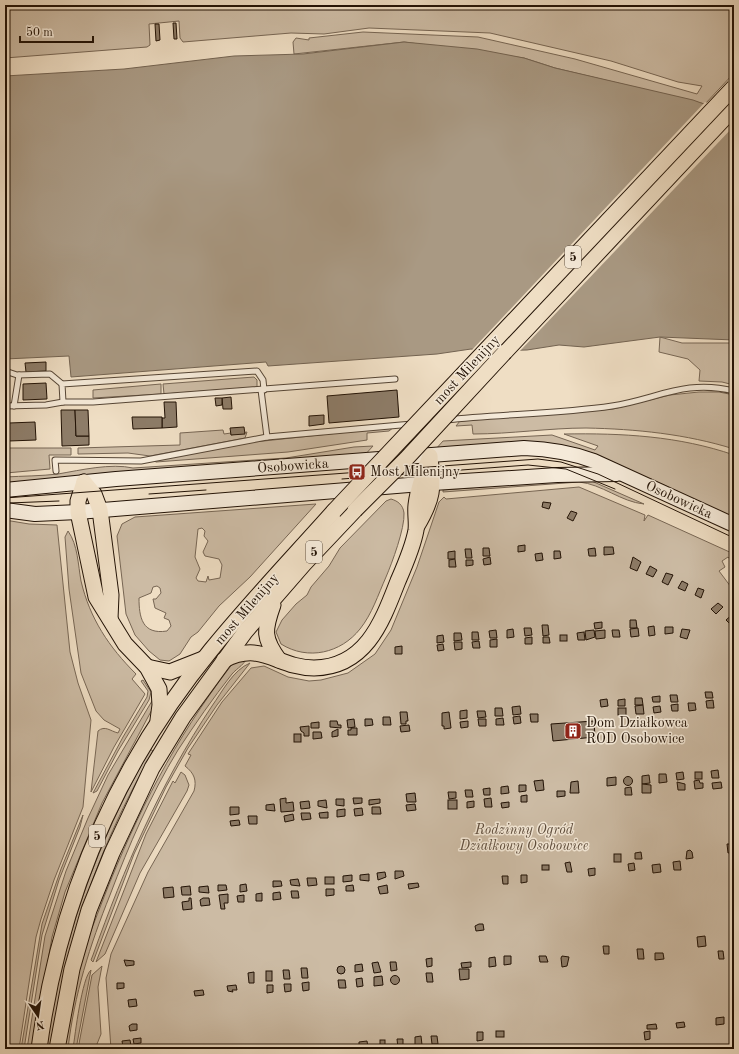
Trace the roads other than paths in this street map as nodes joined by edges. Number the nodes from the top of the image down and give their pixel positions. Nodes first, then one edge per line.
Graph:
1 (734, 87) edge
2 (734, 108) edge
3 (5, 371) edge
4 (19, 375) junction
5 (395, 379) dead end
6 (62, 384) junction
7 (262, 390) junction
8 (734, 391) edge
9 (63, 402) junction
10 (5, 406) edge
11 (14, 406) junction
12 (433, 421) dead end
13 (426, 422) dead end
14 (266, 437) junction
15 (430, 456) junction
16 (56, 471) dead end
17 (624, 475) junction
18 (84, 482) junction
19 (426, 484) junction
20 (5, 490) edge
21 (5, 510) edge
22 (100, 510) junction
23 (78, 512) junction
24 (734, 525) edge
25 (276, 597) junction
26 (110, 619) junction
27 (204, 658) junction
28 (223, 660) junction
29 (279, 660) junction
30 (147, 667) junction
31 (158, 723) junction
32 (39, 1049) edge
33 (57, 1049) edge

1 - 27 main road, most Milenijny / 5, bridge
2 - 25 main road, most Milenijny / 5, bridge
3 - 4 lane
4 - 6 lane
4 - 11 lane
5 - 7 lane
6 - 7 lane
6 - 9 lane
7 - 9 lane
7 - 14 lane
8 - 12 lane
9 - 11 lane
10 - 11 lane
13 - 14 lane
14 - 16 lane
15 - 17 street, Osobowicka
15 - 18 street, Osobowicka
15 - 19 main road
17 - 19 street, Osobowicka
17 - 24 street, Osobowicka
18 - 20 street, Osobowicka
18 - 22 main road
18 - 23 main road
19 - 22 street, Osobowicka
19 - 29 main road
21 - 23 street, Osobowicka
22 - 23 street, Osobowicka
22 - 26 main road
23 - 26 main road
25 - 28 main road, 5
25 - 29 main road
26 - 30 main road
27 - 30 main road
27 - 31 main road, 5
28 - 29 main road
28 - 33 main road, 5
30 - 31 main road
31 - 32 main road, 5

